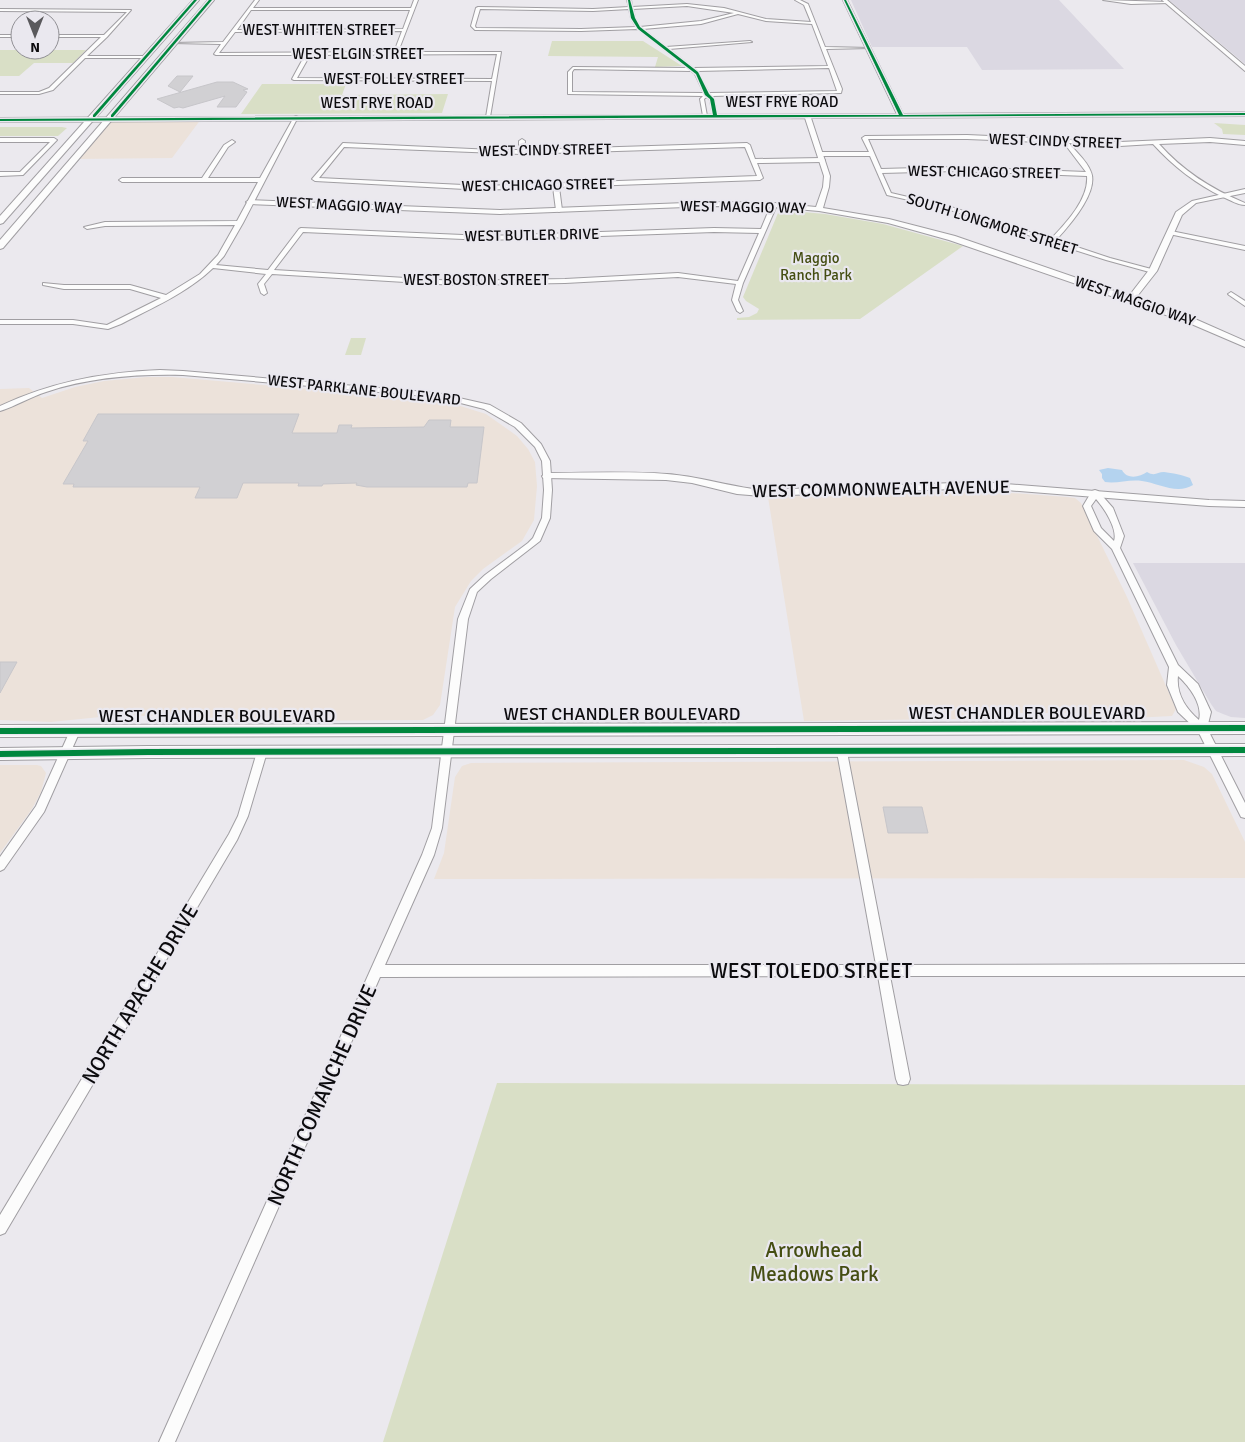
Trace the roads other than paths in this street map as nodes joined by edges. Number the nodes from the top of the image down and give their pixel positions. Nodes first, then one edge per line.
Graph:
1 (196, 0) edge
2 (211, 0) edge
3 (257, 0) edge
4 (416, 0) edge
5 (630, 0) edge
6 (797, 0) edge
7 (845, 0) edge
8 (1105, 0) edge
9 (1166, 2) edge
10 (730, 7) dead end
11 (631, 8) junction
12 (249, 9) junction
13 (412, 9) junction
14 (724, 9) junction
15 (0, 10) edge
16 (737, 13) junction
17 (814, 23) junction
18 (639, 28) junction
19 (405, 30) junction
20 (233, 31) junction
21 (60, 36) edge
22 (106, 36) junction
23 (224, 42) junction
24 (750, 42) dead end
25 (175, 43) junction
26 (823, 47) junction
27 (867, 47) junction
28 (666, 48) junction
29 (308, 54) junction
30 (395, 54) junction
31 (84, 57) junction
32 (145, 57) junction
33 (831, 67) junction
34 (694, 69) junction
35 (1245, 69) edge
36 (495, 80) junction
37 (0, 93) edge
38 (706, 95) junction
39 (1245, 114) edge
40 (0, 116) edge
41 (705, 116) junction
42 (715, 116) junction
43 (807, 116) junction
44 (901, 116) junction
45 (296, 117) junction
46 (488, 117) junction
47 (92, 118) junction
48 (110, 118) junction
49 (0, 120) edge
50 (866, 138) joint
51 (0, 140) edge
52 (620, 140) dead end
53 (425, 141) dead end
54 (522, 141) dead end
55 (1065, 141) junction
56 (232, 142) dead end
57 (1237, 142) junction
58 (1155, 143) junction
59 (1245, 143) edge
60 (623, 148) junction
61 (420, 149) junction
62 (522, 152) junction
63 (1245, 152) edge
64 (872, 154) junction
65 (822, 157) junction
66 (754, 161) junction
67 (990, 170) junction
68 (878, 171) junction
69 (0, 174) edge
70 (1089, 174) junction
71 (315, 179) joint
72 (122, 180) dead end
73 (204, 180) junction
74 (262, 180) junction
75 (995, 180) dead end
76 (556, 186) junction
77 (1245, 191) edge
78 (1220, 195) junction
79 (250, 202) junction
80 (1244, 204) dead end
81 (774, 205) junction
82 (819, 209) junction
83 (559, 210) junction
84 (0, 221) edge
85 (240, 223) junction
86 (87, 228) dead end
87 (763, 231) junction
88 (1171, 233) junction
89 (1052, 240) junction
90 (0, 246) edge
91 (1245, 248) edge
92 (212, 266) junction
93 (1153, 270) junction
94 (269, 272) junction
95 (740, 283) junction
96 (45, 284) dead end
97 (264, 292) dead end
98 (1231, 294) dead end
99 (166, 297) junction
100 (1131, 299) junction
101 (1245, 304) edge
102 (740, 311) dead end
103 (0, 322) edge
104 (1245, 344) edge
105 (0, 409) edge
106 (547, 476) junction
107 (1095, 493) junction
108 (1245, 504) edge
109 (1116, 548) junction
110 (1174, 667) junction
111 (1245, 728) edge
112 (0, 731) edge
113 (75, 731) junction
114 (1207, 739) junction
115 (448, 740) junction
116 (1245, 750) edge
117 (262, 752) junction
118 (842, 752) junction
119 (66, 753) junction
120 (0, 754) edge
121 (1245, 814) edge
122 (0, 866) edge
123 (1245, 970) edge
124 (377, 971) junction
125 (883, 971) junction
126 (903, 1079) dead end
127 (0, 1228) edge
128 (167, 1442) edge

1 - 32 main road
2 - 25 main road
3 - 12 street
4 - 13 street
5 - 11 street
6 - 17 street
7 - 27 street
8 - 9 street
9 - 35 street
10 - 14 street
11 - 14 street
11 - 18 street
11 - 18 street
12 - 13 street
12 - 20 street
13 - 19 street
14 - 16 street
15 - 22 street
16 - 17 street
16 - 18 street
17 - 26 street
18 - 28 street
19 - 20 street, WEST WHITTEN STREET
19 - 30 street
20 - 23 street
21 - 22 street
22 - 31 street
23 - 25 street
23 - 29 street, WEST ELGIN STREET
24 - 28 street
25 - 48 main road
26 - 27 street
26 - 33 street
27 - 44 street
28 - 34 street
29 - 30 street, WEST ELGIN STREET
29 - 36 street, WEST FOLLEY STREET
30 - 36 street, WEST ELGIN STREET
31 - 32 street
31 - 37 street
32 - 47 main road
33 - 34 street
33 - 38 street
34 - 38 street
34 - 38 street
36 - 46 street
38 - 41 street
38 - 42 street
39 - 44 street, WEST FRYE ROAD
40 - 47 street, WEST FRYE ROAD
41 - 42 street, WEST FRYE ROAD
41 - 46 street, WEST FRYE ROAD
42 - 43 street, WEST FRYE ROAD
43 - 44 street, WEST FRYE ROAD
43 - 65 street
45 - 46 street, WEST FRYE ROAD
45 - 48 street, WEST FRYE ROAD
45 - 74 street
47 - 48 street, WEST FRYE ROAD
47 - 49 street, WEST FRYE ROAD
47 - 84 main road
48 - 90 main road
50 - 55 street, WEST CINDY STREET
50 - 64 street, SOUTH LONGMORE STREET
51 - 69 street
52 - 60 street
53 - 61 street
54 - 62 street
55 - 58 street, WEST CINDY STREET
55 - 70 street
56 - 73 street
57 - 58 street, WEST CINDY STREET
57 - 59 street, WEST CINDY STREET
57 - 63 street
58 - 78 street
60 - 62 street, WEST CINDY STREET
60 - 66 street, WEST CINDY STREET
61 - 62 street, WEST CINDY STREET
61 - 71 street, WEST CINDY STREET
64 - 65 street
64 - 68 street, SOUTH LONGMORE STREET
65 - 66 street
65 - 82 street
66 - 76 street, WEST CHICAGO STREET
67 - 68 street, WEST CHICAGO STREET
67 - 70 street, WEST CHICAGO STREET
67 - 75 street
68 - 89 street, SOUTH LONGMORE STREET
70 - 89 street
71 - 76 street, WEST CHICAGO STREET
72 - 73 street
73 - 74 street
74 - 79 street
76 - 83 street
77 - 78 street
78 - 80 street
78 - 88 street
79 - 83 street, WEST MAGGIO WAY
79 - 85 street
81 - 82 street, WEST MAGGIO WAY
81 - 83 street, WEST MAGGIO WAY
81 - 87 street
82 - 100 street, WEST MAGGIO WAY
85 - 86 street
85 - 92 street
87 - 94 street, WEST BUTLER DRIVE
87 - 95 street
88 - 91 street
88 - 93 street
89 - 93 street, SOUTH LONGMORE STREET
92 - 94 street, WEST BOSTON STREET
92 - 99 street
93 - 100 street
94 - 95 street, WEST BOSTON STREET
94 - 97 street
95 - 102 street
96 - 99 street
98 - 101 street
99 - 103 street
100 - 104 street, WEST MAGGIO WAY
105 - 106 street, WEST PARKLANE BOULEVARD
106 - 107 street, WEST COMMONWEALTH AVENUE
106 - 115 street, WEST PARKLANE BOULEVARD
107 - 108 street, WEST COMMONWEALTH AVENUE
107 - 109 street
107 - 109 street
109 - 110 street
110 - 114 street
110 - 114 street
111 - 114 main road, WEST CHANDLER BOULEVARD
112 - 113 main road, WEST CHANDLER BOULEVARD
113 - 115 main road, WEST CHANDLER BOULEVARD
113 - 119 street
114 - 115 main road, WEST CHANDLER BOULEVARD
114 - 116 main road, WEST CHANDLER BOULEVARD
114 - 118 main road, WEST CHANDLER BOULEVARD
114 - 121 street
115 - 117 main road, WEST CHANDLER BOULEVARD
115 - 118 main road, WEST CHANDLER BOULEVARD
115 - 124 street, NORTH COMANCHE DRIVE
117 - 119 main road, WEST CHANDLER BOULEVARD
117 - 127 street, NORTH APACHE DRIVE
118 - 125 street
119 - 120 main road, WEST CHANDLER BOULEVARD
119 - 122 street
123 - 125 street, WEST TOLEDO STREET
124 - 125 street, WEST TOLEDO STREET
124 - 128 street, NORTH COMANCHE DRIVE
125 - 126 street

